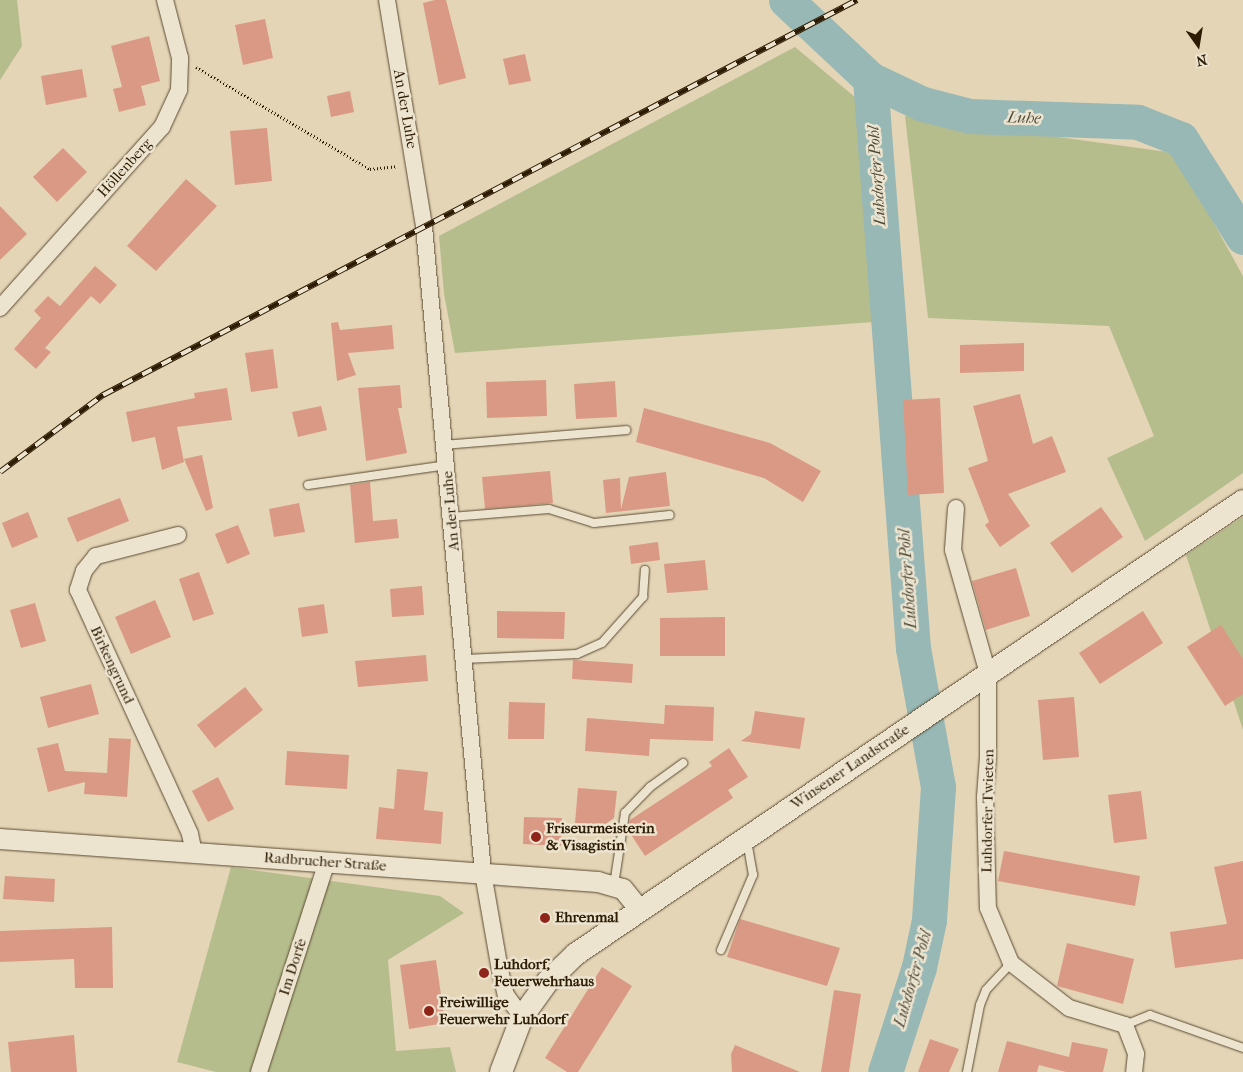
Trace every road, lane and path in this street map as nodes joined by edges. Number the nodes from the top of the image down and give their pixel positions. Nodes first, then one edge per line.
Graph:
1 (165, 0) edge
2 (387, 0) edge
3 (180, 58) junction
4 (415, 164) junction
5 (0, 308) edge
6 (626, 430) dead end
7 (444, 445) junction
8 (446, 465) junction
9 (308, 485) dead end
10 (1243, 501) edge
11 (956, 508) dead end
12 (670, 515) dead end
13 (451, 517) junction
14 (178, 535) dead end
15 (645, 570) dead end
16 (464, 659) junction
17 (988, 674) junction
18 (683, 763) dead end
19 (746, 837) junction
20 (0, 839) edge
21 (194, 852) junction
22 (327, 862) junction
23 (484, 873) junction
24 (614, 887) junction
25 (639, 909) junction
26 (721, 950) dead end
27 (1010, 963) junction
28 (522, 1017) junction
29 (1125, 1025) junction
30 (1243, 1048) edge
31 (259, 1072) edge
32 (501, 1072) edge
33 (967, 1072) edge
34 (1134, 1072) edge

1 - 3 street, Höllenberg
2 - 4 street, An der Luhe
3 - 4 path
3 - 5 street, Höllenberg
4 - 7 street, An der Luhe
6 - 7 lane
7 - 8 street, An der Luhe
8 - 9 lane
8 - 13 street, An der Luhe
10 - 17 main road, Winsener Landstraße
11 - 17 street, Luhdorfer Twieten
12 - 13 lane
13 - 16 street, An der Luhe
14 - 21 street, Birkengrund
15 - 16 lane
16 - 23 street, An der Luhe
17 - 19 main road, Winsener Landstraße
17 - 27 street, Luhdorfer Twieten
18 - 24 lane
19 - 25 main road, Winsener Landstraße
19 - 26 lane
20 - 21 street, Radbrucher Straße
21 - 22 street, Radbrucher Straße
22 - 23 street, Radbrucher Straße
22 - 31 street, Im Dorfe
23 - 24 street, Radbrucher Straße
23 - 28 street, An der Luhe
24 - 25 street, Radbrucher Straße
25 - 28 main road, Winsener Landstraße
27 - 29 street
27 - 33 lane
28 - 32 main road, Winsener Landstraße
29 - 30 lane
29 - 34 street

